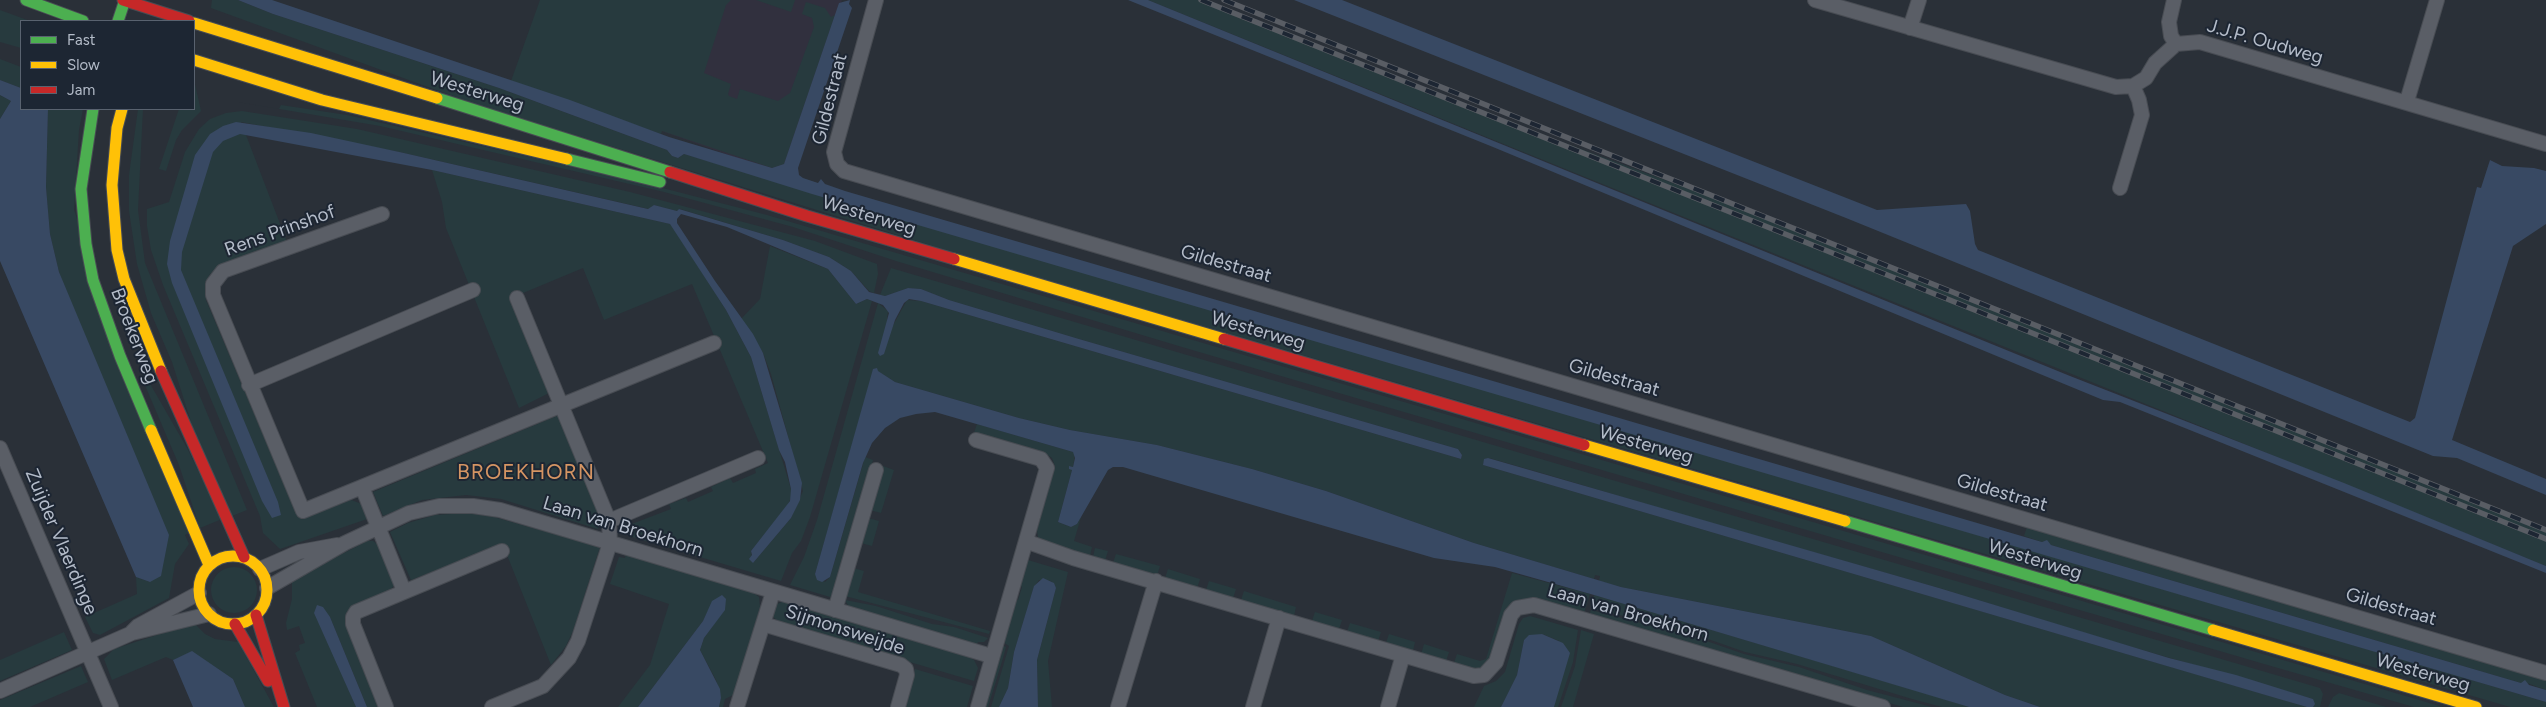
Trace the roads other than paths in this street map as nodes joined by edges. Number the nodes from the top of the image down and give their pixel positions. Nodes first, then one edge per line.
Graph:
1 (26, 0) edge
2 (124, 0) edge
3 (876, 0) edge
4 (1815, 0) edge
5 (1918, 0) edge
6 (2174, 0) edge
7 (2437, 0) edge
8 (152, 4) edge
9 (80, 20) edge
10 (118, 20) edge
11 (147, 20) edge
12 (187, 20) edge
13 (195, 23) edge
14 (1910, 28) junction
15 (2176, 44) junction
16 (195, 60) edge
17 (2133, 86) junction
18 (2406, 101) junction
19 (93, 110) edge
20 (122, 110) edge
21 (2546, 144) edge
22 (2120, 188) dead end
23 (382, 214) dead end
24 (807, 216) junction
25 (472, 290) dead end
26 (517, 298) dead end
27 (714, 343) dead end
28 (249, 385) junction
29 (562, 405) junction
30 (976, 440) dead end
31 (0, 448) edge
32 (758, 458) dead end
33 (876, 470) dead end
34 (362, 487) junction
35 (610, 521) junction
36 (378, 528) junction
37 (1028, 542) junction
38 (345, 543) junction
39 (610, 543) junction
40 (502, 551) dead end
41 (244, 557) junction
42 (210, 565) junction
43 (260, 569) junction
44 (1156, 581) junction
45 (267, 588) junction
46 (404, 592) junction
47 (772, 592) junction
48 (199, 593) junction
49 (835, 610) junction
50 (209, 614) junction
51 (256, 615) junction
52 (1279, 618) junction
53 (235, 624) junction
54 (763, 624) junction
55 (132, 633) junction
56 (88, 652) junction
57 (1403, 655) junction
58 (992, 656) junction
59 (2546, 673) edge
60 (0, 690) edge
61 (111, 707) edge
62 (283, 707) edge
63 (386, 707) edge
64 (492, 707) edge
65 (737, 707) edge
66 (898, 707) edge
67 (978, 707) edge
68 (1118, 707) edge
69 (1253, 707) edge
70 (1388, 707) edge
71 (1883, 707) edge
72 (2476, 707) edge

1 - 9 main road
2 - 8 main road
2 - 10 main road
3 - 59 street, Gildestraat
4 - 14 street
5 - 14 street
6 - 15 street
7 - 18 street
8 - 11 main road
8 - 12 main road
13 - 24 main road, Westerweg
14 - 17 street
15 - 17 street
15 - 18 street, J.J.P. Oudweg
16 - 24 main road, Westerweg
17 - 22 street
18 - 21 street, J.J.P. Oudweg
19 - 42 main road, Broekerweg
20 - 41 main road, Broekerweg
23 - 28 street, Rens Prinshof
24 - 72 main road, Westerweg
25 - 28 street
26 - 29 street
27 - 29 street, Rens Prinshof
28 - 34 street, Rens Prinshof
29 - 34 street, Rens Prinshof
29 - 35 street
30 - 37 street
31 - 56 street, Zuijder Vlaerdinge
32 - 35 street
33 - 49 street
34 - 36 street
35 - 39 street
36 - 38 street, Laan van Broekhorn
36 - 39 street, Laan van Broekhorn
36 - 46 street
37 - 44 street, Laan van Broekhorn
37 - 58 street
38 - 43 street, Laan van Broekhorn
38 - 45 street, Laan van Broekhorn
39 - 47 street, Laan van Broekhorn
39 - 64 street
40 - 46 street
41 - 42 main road
41 - 43 main road
42 - 48 main road
43 - 45 main road
44 - 52 street, Laan van Broekhorn
44 - 68 street
45 - 51 main road
46 - 63 street
47 - 49 street, Laan van Broekhorn
47 - 54 street
48 - 50 main road
48 - 55 street
49 - 58 street, Laan van Broekhorn
50 - 53 main road
50 - 55 street
51 - 53 main road
51 - 62 main road
52 - 57 street, Laan van Broekhorn
52 - 69 street
53 - 62 main road
54 - 65 street
54 - 66 street, Sijmonsweijde
55 - 56 street
56 - 60 street
56 - 61 street, Zuijder Vlaerdinge
57 - 70 street
57 - 71 street, Laan van Broekhorn
58 - 67 street

